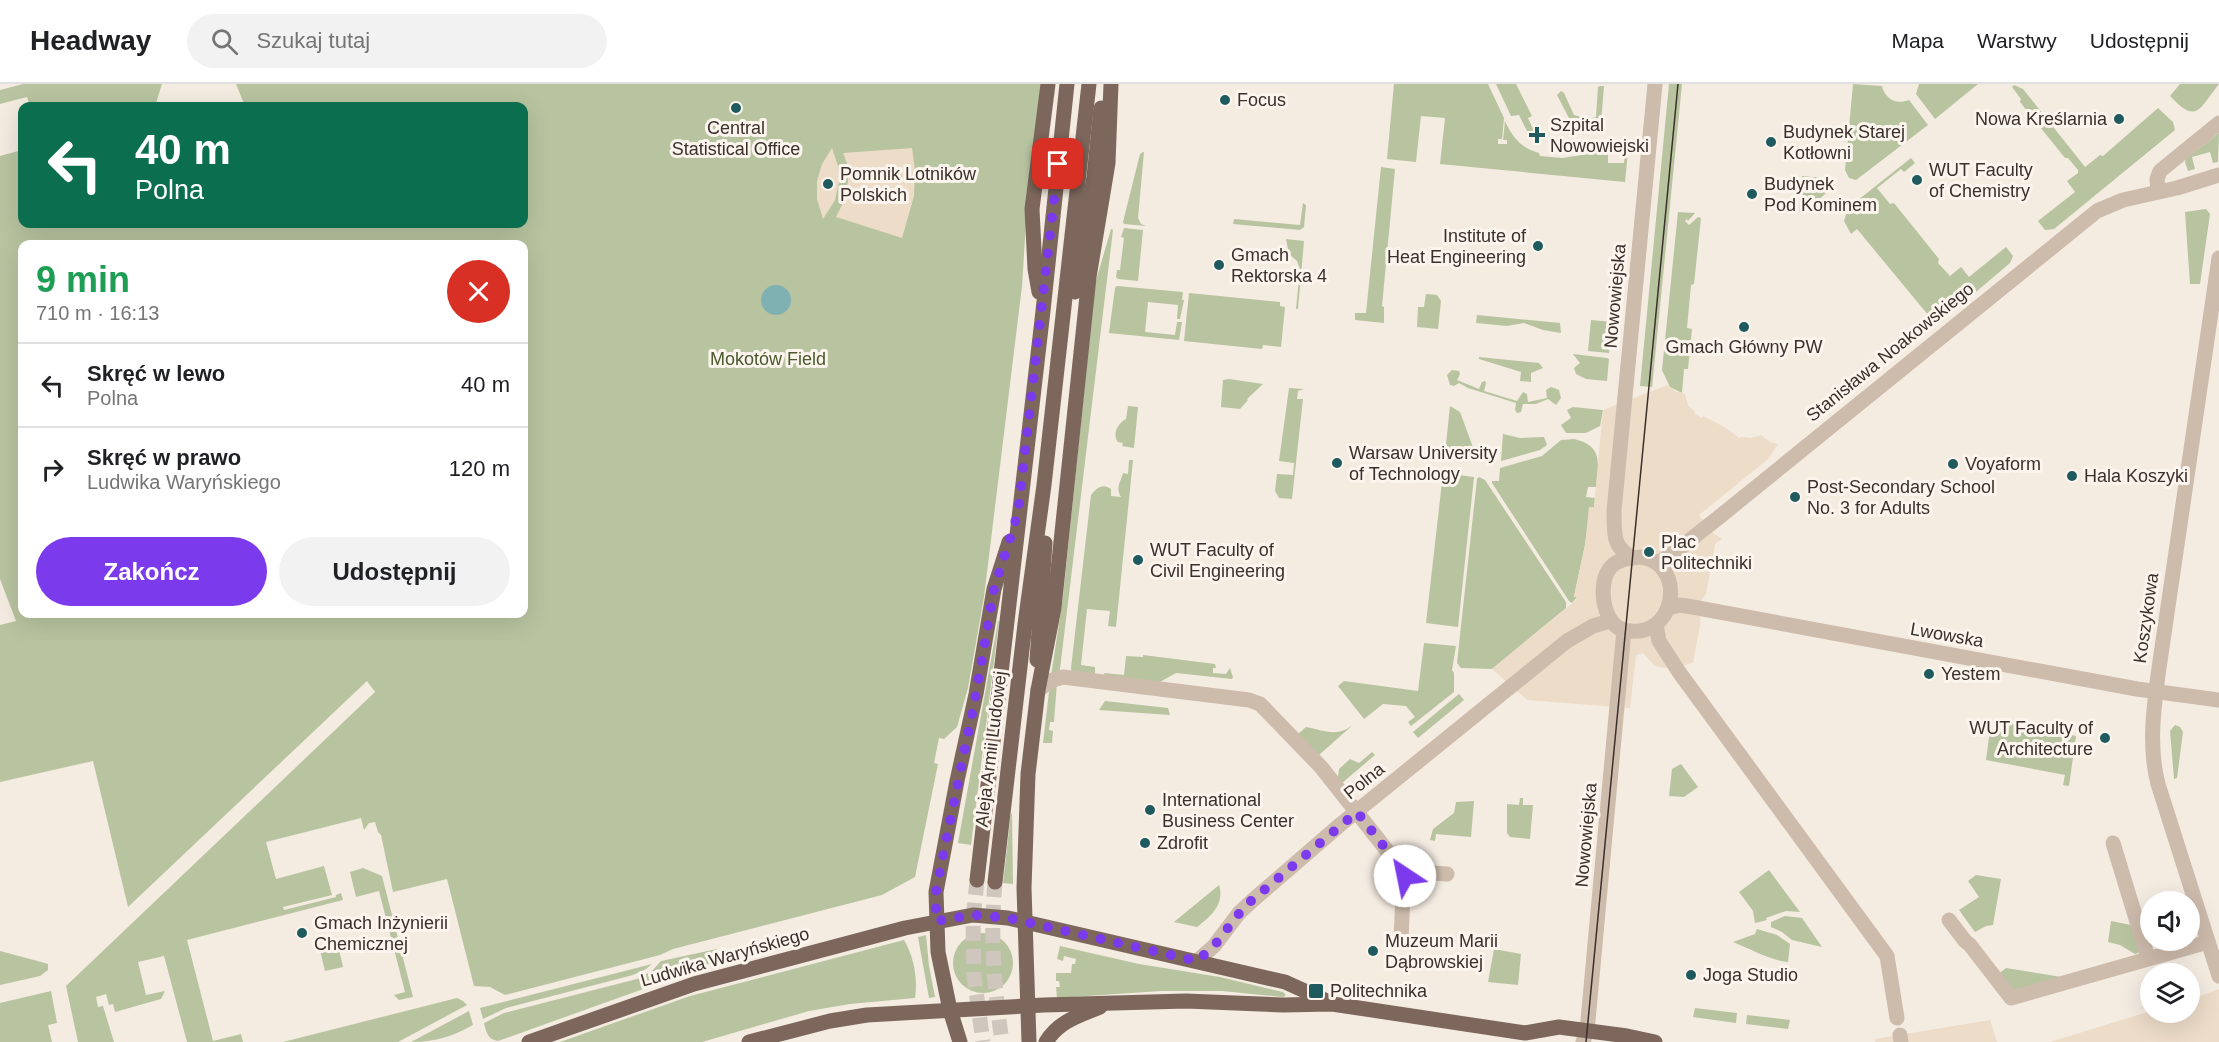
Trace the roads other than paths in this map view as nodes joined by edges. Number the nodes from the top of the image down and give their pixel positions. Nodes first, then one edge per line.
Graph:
1 (1048, 84) edge
2 (1067, 84) edge
3 (1089, 84) edge
4 (1104, 84) edge
5 (1111, 84) edge
6 (1655, 84) edge
7 (2219, 123) edge
8 (2219, 175) edge
9 (2158, 192) junction
10 (2219, 258) edge
11 (1043, 311) junction
12 (1061, 341) junction
13 (2203, 368) junction
14 (2219, 370) edge
15 (1044, 484) junction
16 (1614, 511) junction
17 (1018, 513) junction
18 (1632, 558) junction
19 (1658, 563) junction
20 (1609, 570) junction
21 (1604, 598) junction
22 (1669, 608) junction
23 (1610, 621) junction
24 (1656, 625) junction
25 (1624, 630) junction
26 (1567, 641) junction
27 (1038, 690) junction
28 (2156, 692) junction
29 (2219, 700) edge
30 (1357, 812) junction
31 (2113, 843) dead end
32 (1403, 871) junction
33 (1447, 874) dead end
34 (977, 880) tunnel mouth
35 (995, 882) tunnel mouth
36 (1948, 920) dead end
37 (936, 921) junction
38 (1025, 922) junction
39 (1401, 939) dead end
40 (2208, 942) junction
41 (2148, 958) junction
42 (1197, 961) junction
43 (2219, 976) edge
44 (1107, 1004) junction
45 (1332, 1004) junction
46 (1027, 1006) junction
47 (950, 1010) junction
48 (1897, 1018) dead end
49 (1525, 1033) junction
50 (1585, 1036) edge
51 (529, 1042) edge
52 (748, 1042) edge
53 (960, 1042) edge
54 (1029, 1042) edge
55 (1047, 1042) edge
56 (1540, 1042) edge
57 (1654, 1042) edge

1 - 11 main road
2 - 11 main road, Aleja Armii Ludowej
3 - 12 main road, Aleja Armii Ludowej
4 - 12 main road
5 - 27 main road
6 - 16 street, Nowowiejska
7 - 9 street
8 - 9 street, Stanisława Noakowskiego
9 - 19 street, Stanisława Noakowskiego
10 - 13 street, Koszykowa
11 - 17 main road, Aleja Armii Ludowej
12 - 15 main road, Aleja Armii Ludowej
13 - 14 street
13 - 28 street, Koszykowa
15 - 27 main road
15 - 35 main road, Aleja Armii Ludowej
16 - 18 street, Nowowiejska
16 - 20 street, Nowowiejska
17 - 34 main road, Aleja Armii Ludowej
17 - 37 main road
18 - 19 street
18 - 20 street
19 - 22 street
20 - 21 street
21 - 23 street
21 - 26 street, Polna
22 - 24 street
22 - 28 street, Lwowska
23 - 25 street
23 - 26 street, Polna
24 - 25 street
24 - 48 street
25 - 50 street, Nowowiejska
26 - 30 street, Polna
27 - 30 street
27 - 38 main road
28 - 29 street, Lwowska
28 - 40 street, Koszykowa
30 - 32 street
30 - 42 street, Polna
31 - 41 street
32 - 33 street
32 - 39 street
36 - 41 street
37 - 38 main road, Ludwika Waryńskiego
37 - 47 main road
37 - 51 main road, Ludwika Waryńskiego
38 - 42 main road
38 - 46 main road
40 - 41 street
40 - 43 street, Koszykowa
42 - 45 main road
44 - 45 main road
44 - 46 main road
44 - 55 main road
45 - 49 main road
46 - 47 main road
46 - 54 main road
47 - 52 main road
47 - 53 main road
49 - 50 main road
49 - 56 main road
50 - 57 main road

